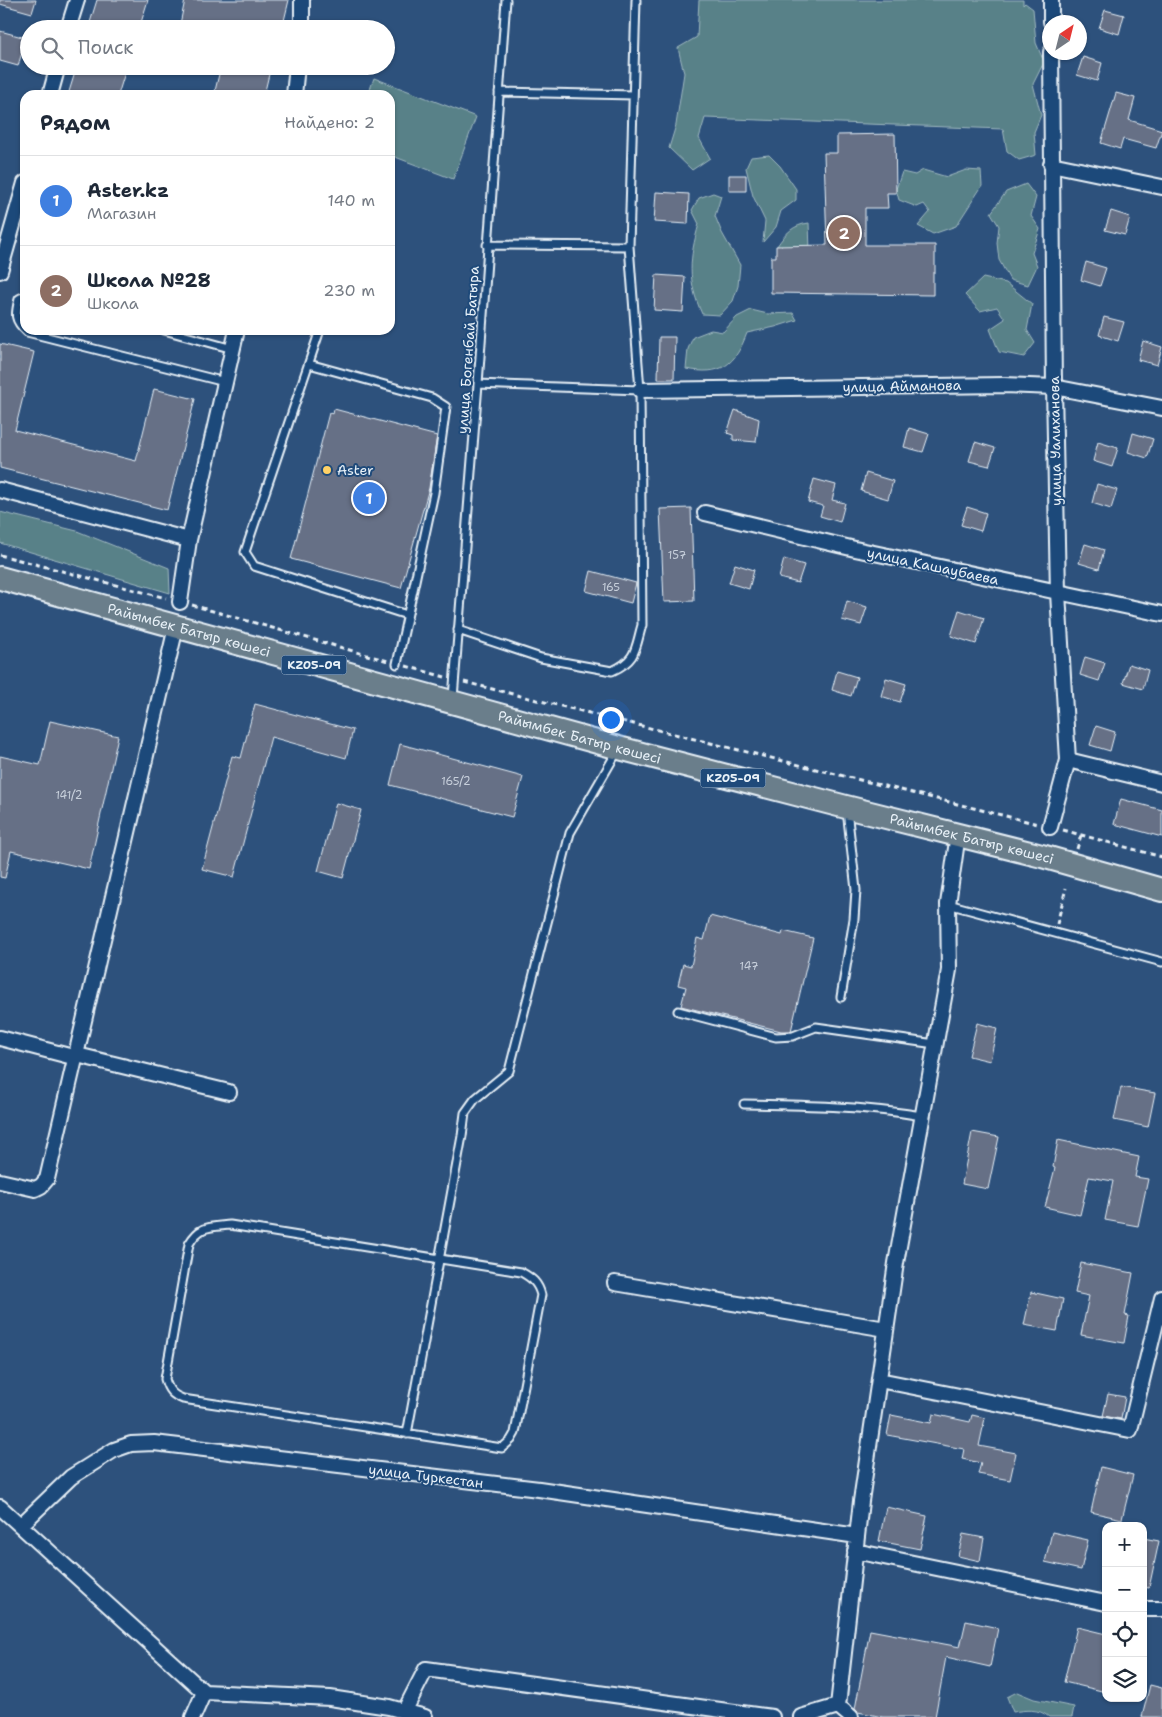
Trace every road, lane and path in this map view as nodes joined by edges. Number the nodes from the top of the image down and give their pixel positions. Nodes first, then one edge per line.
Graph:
1 (77, 0) edge
2 (302, 0) edge
3 (506, 0) edge
4 (636, 0) edge
5 (1051, 0) edge
6 (1051, 15) edge
7 (71, 20) edge
8 (302, 20) edge
9 (1051, 60) edge
10 (56, 75) edge
11 (296, 75) edge
12 (51, 90) edge
13 (295, 90) edge
14 (499, 92) junction
15 (633, 95) junction
16 (1051, 164) junction
17 (1162, 187) edge
18 (20, 201) edge
19 (488, 245) junction
20 (629, 246) junction
21 (0, 271) edge
22 (20, 298) edge
23 (20, 325) edge
24 (39, 335) edge
25 (181, 335) edge
26 (237, 335) edge
27 (318, 335) edge
28 (233, 350) junction
29 (308, 364) junction
30 (225, 382) junction
31 (478, 384) junction
32 (1054, 387) junction
33 (640, 390) junction
34 (1162, 408) edge
35 (0, 490) edge
36 (705, 513) dead end
37 (189, 540) junction
38 (0, 555) edge
39 (0, 578) edge
40 (1058, 593) junction
41 (180, 602) junction
42 (1162, 614) edge
43 (407, 615) junction
44 (176, 627) junction
45 (458, 630) junction
46 (397, 664) junction
47 (453, 690) junction
48 (619, 748) junction
49 (1068, 760) junction
50 (1162, 783) edge
51 (846, 807) junction
52 (1050, 826) junction
53 (958, 834) junction
54 (1081, 835) junction
55 (1075, 855) dead end
56 (1162, 857) edge
57 (1066, 888) dead end
58 (1162, 890) edge
59 (948, 904) junction
60 (1055, 932) junction
61 (1162, 962) edge
62 (841, 997) dead end
63 (678, 1012) dead end
64 (0, 1038) edge
65 (935, 1044) junction
66 (77, 1055) junction
67 (229, 1092) dead end
68 (744, 1104) dead end
69 (922, 1116) junction
70 (0, 1181) edge
71 (440, 1260) junction
72 (615, 1283) dead end
73 (1162, 1298) edge
74 (886, 1330) junction
75 (879, 1380) junction
76 (407, 1434) junction
77 (0, 1507) edge
78 (22, 1524) junction
79 (857, 1536) junction
80 (855, 1551) junction
81 (1102, 1602) edge
82 (1147, 1609) edge
83 (1162, 1609) edge
84 (204, 1692) junction
85 (838, 1706) junction
86 (404, 1712) junction
87 (193, 1717) edge
88 (425, 1717) edge
89 (772, 1717) edge
90 (801, 1717) edge
91 (851, 1717) edge

1 - 7 street
2 - 8 street
3 - 14 lane, улица Богенбай Батыра
4 - 15 lane
5 - 6 street
9 - 16 street, улица Уалиханова
10 - 12 street
11 - 13 street
14 - 15 lane
14 - 19 lane, улица Богенбай Батыра
15 - 20 lane
16 - 17 street
16 - 32 street, улица Уалиханова
18 - 21 street
19 - 20 lane
19 - 31 lane, улица Богенбай Батыра
20 - 33 lane
22 - 23 lane
24 - 30 lane
25 - 28 lane
26 - 28 street
27 - 29 lane
28 - 30 street
29 - 43 lane
29 - 43 lane
30 - 37 street
31 - 33 lane
31 - 45 lane, улица Богенбай Батыра
32 - 33 street, улица Айманова
32 - 34 street, улица Айманова
32 - 40 street, улица Уалиханова
33 - 45 lane
35 - 37 street
36 - 40 street, улица Кашаубаева
37 - 41 street
38 - 41 path
39 - 44 main road, Райымбек Батыр көшесі / KZ05-09
40 - 42 street, улица Кашаубаева
40 - 49 street, улица Уалиханова
41 - 46 path
43 - 46 lane
44 - 47 main road, Райымбек Батыр көшесі / KZ05-09
44 - 66 street
45 - 47 lane, улица Богенбай Батыра
46 - 47 path
47 - 48 main road, Райымбек Батыр көшесі / KZ05-09
47 - 52 path
48 - 51 main road, Райымбек Батыр көшесі / KZ05-09
48 - 71 lane
49 - 50 street
49 - 52 street, улица Уалиханова
51 - 53 main road, Райымбек Батыр көшесі / KZ05-09
51 - 62 lane
52 - 54 path
53 - 58 main road, Райымбек Батыр көшесі / KZ05-09
53 - 59 street
54 - 55 path
54 - 56 path
57 - 60 path
59 - 60 lane
59 - 65 street
60 - 61 lane
63 - 65 lane
64 - 66 street
65 - 69 street
66 - 67 street
66 - 70 street
68 - 69 lane
69 - 74 street
71 - 76 lane
71 - 76 lane
71 - 76 lane
72 - 74 street
73 - 75 street
74 - 75 street
75 - 79 street
77 - 78 street
78 - 79 street, улица Туркестан
78 - 84 street
79 - 80 street
80 - 81 street
80 - 85 street
82 - 83 street
84 - 86 street
84 - 87 street
85 - 90 street
85 - 91 street
86 - 88 street
86 - 89 street

